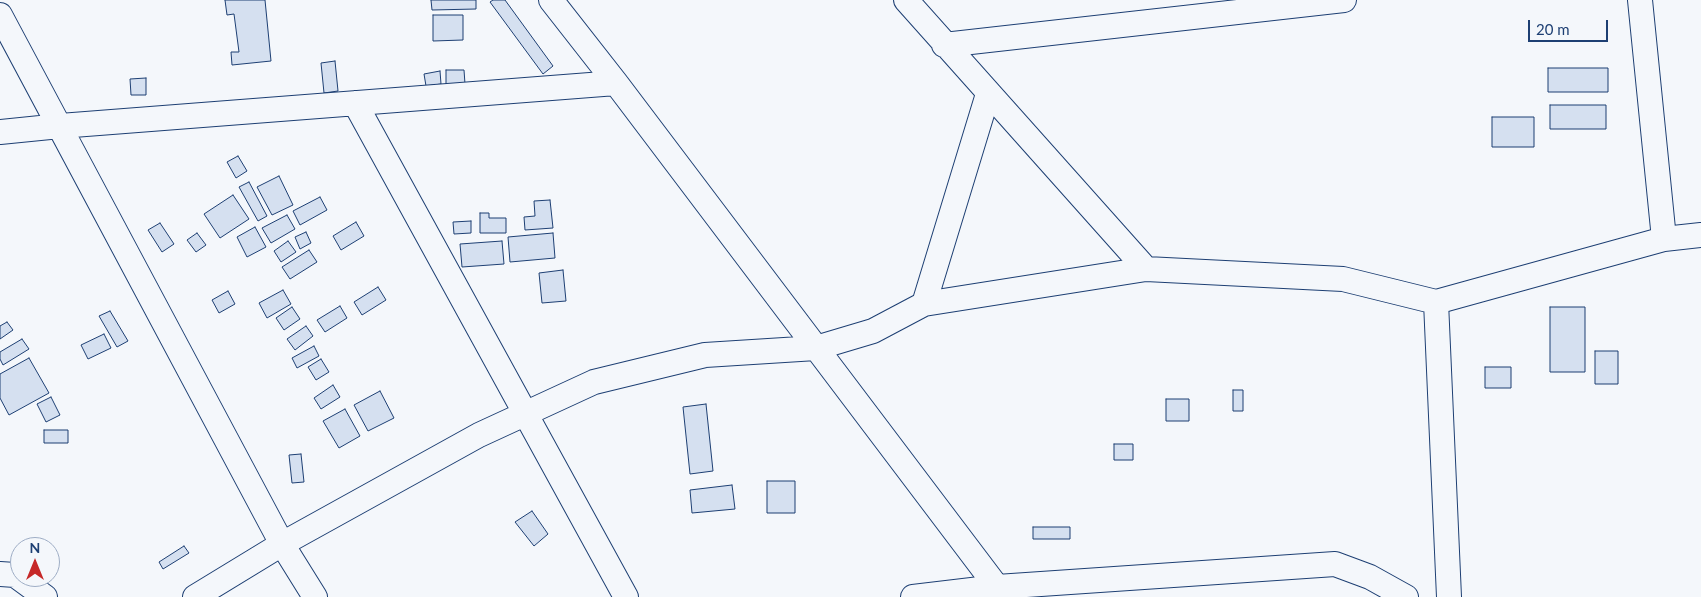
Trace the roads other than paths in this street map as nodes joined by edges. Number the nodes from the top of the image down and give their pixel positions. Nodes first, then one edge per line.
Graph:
1 (551, 0) edge
2 (906, 0) edge
3 (1344, 0) edge
4 (1640, 0) edge
5 (0, 15) edge
6 (944, 44) junction
7 (616, 83) junction
8 (988, 94) junction
9 (355, 103) junction
10 (60, 126) junction
11 (0, 132) edge
12 (1701, 235) edge
13 (1664, 239) junction
14 (1146, 269) junction
15 (1436, 302) junction
16 (924, 304) junction
17 (816, 348) junction
18 (526, 413) junction
19 (282, 544) junction
20 (0, 574) edge
21 (998, 587) junction
22 (45, 597) edge
23 (195, 597) edge
24 (315, 597) edge
25 (626, 597) edge
26 (914, 597) edge
27 (1406, 597) edge
28 (1449, 597) edge

1 - 7 street
2 - 6 street
3 - 6 street
4 - 13 street
5 - 10 street
6 - 8 street
7 - 9 street
7 - 17 street
8 - 14 street
8 - 16 street
9 - 10 street
9 - 18 street
10 - 11 street
10 - 19 street
12 - 13 street
13 - 15 street
14 - 15 street
14 - 16 street
15 - 28 street
16 - 17 street
17 - 18 street
17 - 21 street
18 - 19 street
18 - 25 street
19 - 23 street
19 - 24 street
20 - 22 street
21 - 26 street
21 - 27 street

